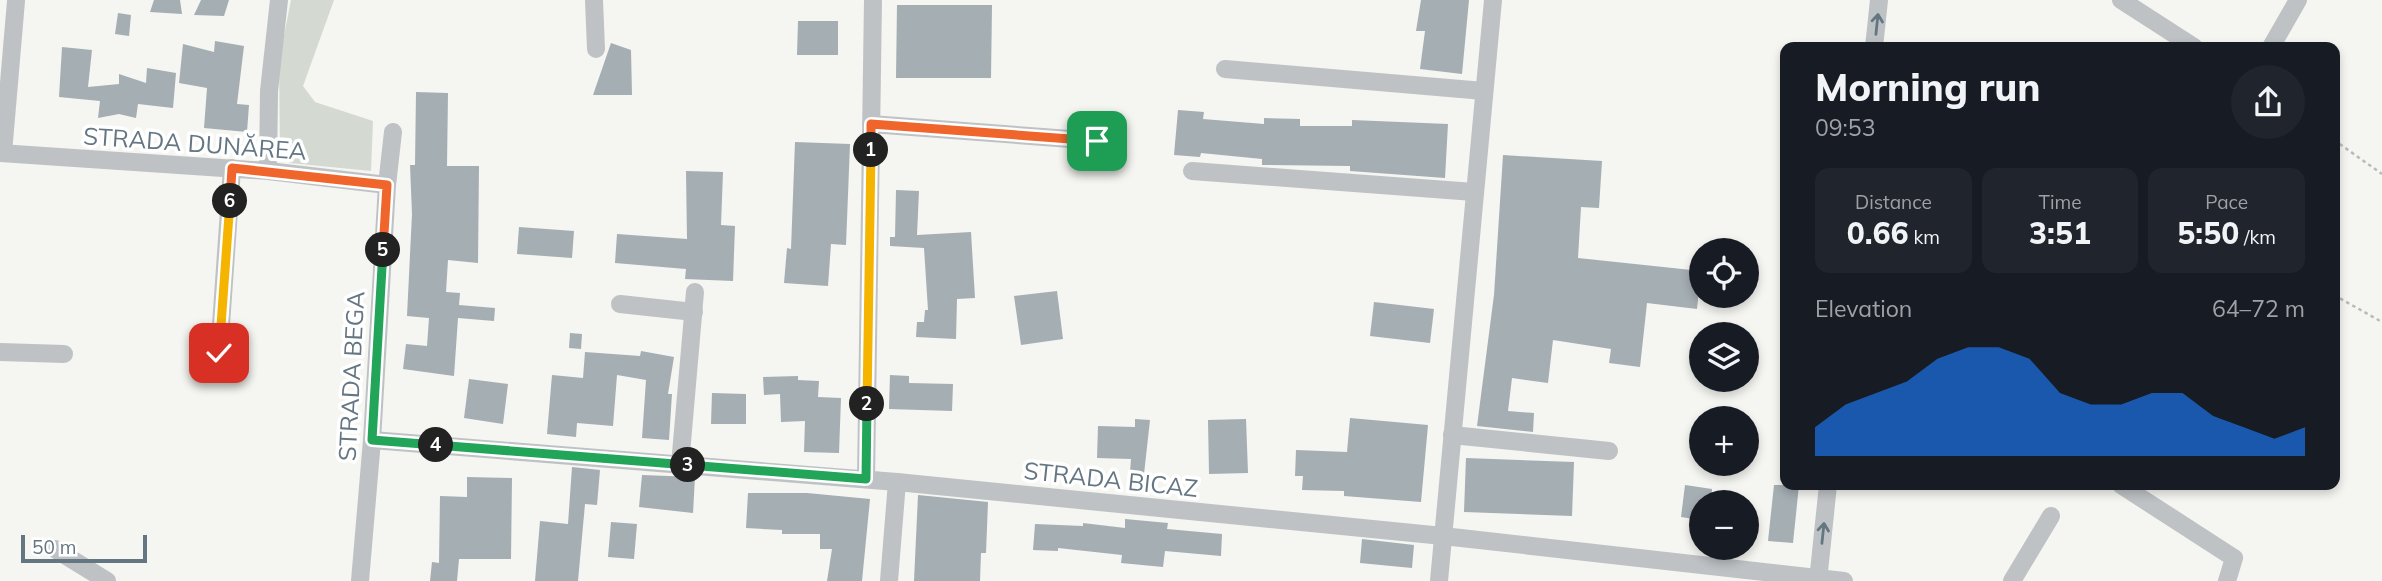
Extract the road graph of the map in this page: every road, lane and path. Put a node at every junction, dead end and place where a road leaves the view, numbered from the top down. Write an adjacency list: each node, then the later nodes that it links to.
1 (279, 0): 22 (street)
2 (594, 0): 12 (street)
3 (873, 0): 15 (street)
4 (1493, 0): 14 (street)
5 (1879, 0): 9 (street, one-way to 5)
6 (2121, 0): 10 (street)
7 (2298, 0): 11 (street)
8 (16, 1): 19 (street)
9 (1875, 42)
10 (2186, 42)
11 (2274, 42)
12 (596, 49)
13 (1225, 69): 14 (street)
14 (1484, 91): 25 (street)
15 (871, 124): 17 (street); 38 (street)
16 (393, 132): 24 (street, STRADA BEGA)
17 (1097, 141)
18 (2340, 143): 23 (path)
19 (1, 153): 20 (street, STRADA DUNĂREA)
20 (232, 168): 22 (street, STRADA DUNĂREA); 32 (street)
21 (1192, 170): 25 (street)
22 (268, 171): 24 (street, STRADA DUNĂREA)
23 (2382, 174)
24 (387, 185): 35 (street, STRADA BEGA)
25 (1474, 192): 34 (street)
26 (695, 292): 29 (street)
27 (2340, 298): 30 (path)
28 (620, 304): 29 (street)
29 (694, 312): 37 (street)
30 (2382, 322)
31 (0, 352): 33 (street)
32 (219, 353)
33 (64, 354)
34 (1452, 435): 36 (street); 43 (street)
35 (372, 440): 37 (street, STRADA BICAZ); 47 (street, STRADA BEGA)
36 (1609, 451)
37 (680, 465): 38 (street, STRADA BICAZ)
38 (866, 479): 39 (street, STRADA BICAZ)
39 (897, 482): 43 (street, STRADA BICAZ); 48 (street)
40 (1828, 490): 45 (street, one-way to 40)
41 (2129, 490): 52 (street)
42 (2051, 516): 51 (street)
43 (1443, 536): 45 (street, STRADA BICAZ); 49 (street)
44 (55, 549): 46 (street)
45 (1819, 580): 50 (street, STRADA BICAZ)
46 (107, 581)
47 (360, 581)
48 (889, 581)
49 (1439, 581)
50 (1844, 581)
51 (2012, 581)
52 (2227, 581)

